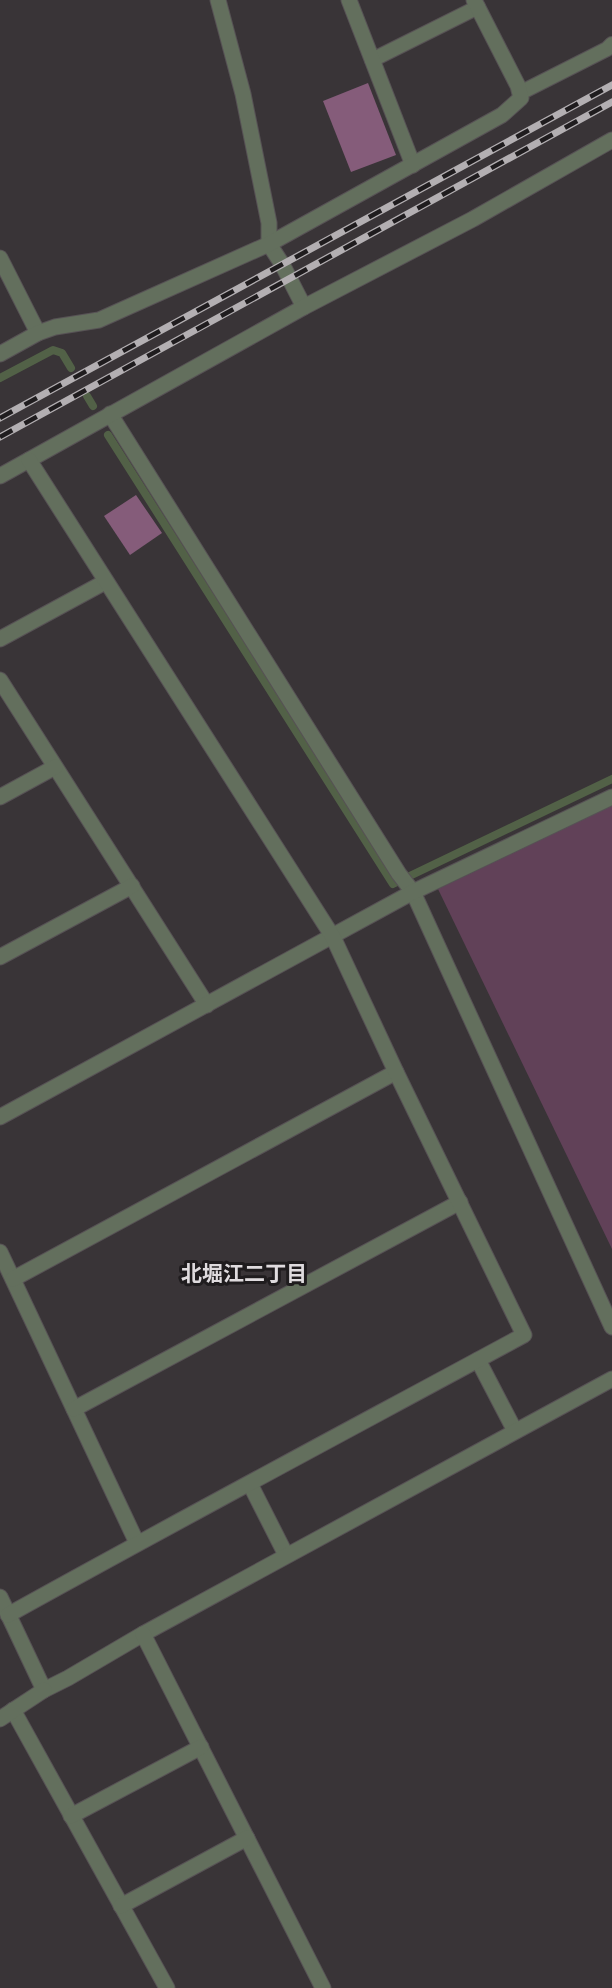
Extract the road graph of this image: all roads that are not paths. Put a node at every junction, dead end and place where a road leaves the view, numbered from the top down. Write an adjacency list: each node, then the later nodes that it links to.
1 (218, 0): 9 (street)
2 (349, 0): 5 (street)
3 (476, 3): 5 (lane); 6 (street)
4 (612, 44): 6 (lane)
5 (372, 60): 8 (street)
6 (520, 93): 8 (street)
7 (612, 140): 11 (street)
8 (413, 165): 9 (street)
9 (269, 243): 11 (street); 12 (street)
10 (0, 258): 12 (street)
11 (304, 307): 14 (street)
12 (38, 333): 13 (street)
13 (0, 354)
14 (110, 414): 15 (street); 23 (street)
15 (29, 460): 16 (street); 17 (street)
16 (0, 476)
17 (105, 582): 18 (street); 25 (street)
18 (0, 639)
19 (0, 680): 20 (street)
20 (55, 767): 21 (street); 24 (street)
21 (0, 797)
22 (612, 798): 23 (street)
23 (406, 884): 25 (street); 33 (street)
24 (132, 886): 26 (street); 27 (street)
25 (333, 937): 27 (street); 28 (street)
26 (0, 957)
27 (207, 1005): 29 (street)
28 (396, 1072): 30 (street); 32 (street)
29 (0, 1117)
30 (460, 1202): 34 (street); 36 (street)
31 (0, 1252): 32 (street)
32 (13, 1279): 36 (street)
33 (612, 1327)
34 (478, 1360): 37 (street); 38 (street)
35 (612, 1379): 37 (street)
36 (74, 1409): 39 (street)
37 (515, 1431): 40 (street)
38 (250, 1484): 39 (street); 40 (street)
39 (137, 1543): 42 (street)
40 (286, 1556): 43 (street)
41 (0, 1597): 42 (street)
42 (8, 1615): 44 (street)
43 (143, 1634): 44 (street); 46 (street)
44 (44, 1690): 45 (street)
45 (6, 1715): 47 (street)
46 (201, 1747): 47 (street); 48 (street)
47 (71, 1815): 49 (street)
48 (247, 1838): 49 (street); 51 (street)
49 (121, 1906): 50 (street)
50 (166, 1988)
51 (323, 1988)

